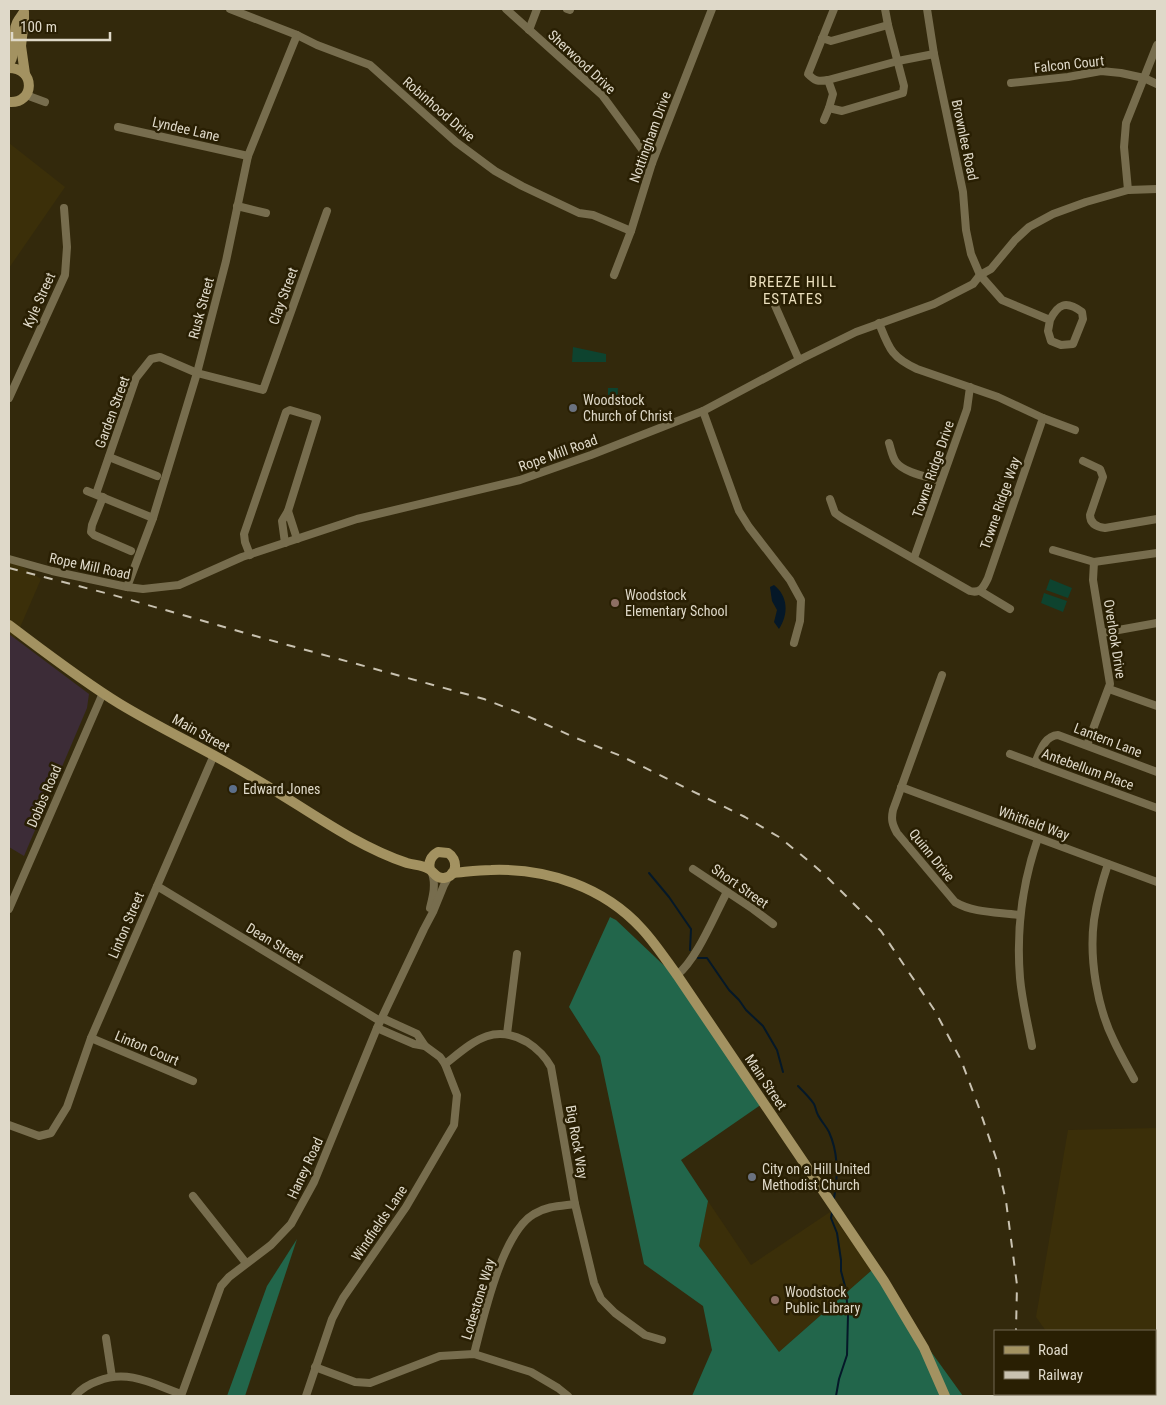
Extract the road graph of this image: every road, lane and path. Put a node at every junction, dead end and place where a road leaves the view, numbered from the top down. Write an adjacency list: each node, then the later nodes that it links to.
1 (230, 9): 9 (street, Robinhood Drive)
2 (506, 9): 11 (street, Sherwood Drive)
3 (537, 9): 11 (street)
4 (712, 9): 33 (street, Nottingham Drive)
5 (834, 9): 14 (street)
6 (885, 9): 10 (street)
7 (927, 9): 17 (street, Brownlee Road)
8 (24, 11): 12 (main road); 21 (main road)
9 (246, 12): 13 (street, Robinhood Drive)
10 (888, 25): 14 (street); 18 (street)
11 (529, 30): 33 (street, Sherwood Drive)
12 (15, 31): 16 (main road); 19 (main road)
13 (297, 35): 32 (street, Rusk Street); 40 (street, Robinhood Drive)
14 (822, 38): 23 (street)
15 (1157, 46): 22 (street)
16 (9, 54)
17 (934, 54): 18 (street); 42 (street, Brownlee Road)
18 (898, 61): 23 (street); 29 (street)
19 (9, 64)
20 (9, 68): 21 (main road)
21 (25, 74): 26 (main road)
22 (1144, 78): 24 (street, Falcon Court); 25 (street, Falcon Court); 35 (street)
23 (828, 80): 29 (street)
24 (1011, 83)
25 (1157, 84)
26 (26, 95): 27 (street); 28 (main road)
27 (45, 102)
28 (10, 104)
29 (829, 108): 30 (street)
30 (824, 120)
31 (118, 127): 32 (street, Lyndee Lane)
32 (248, 156): 36 (street, Rusk Street)
33 (652, 163): 40 (street, Nottingham Drive)
34 (1157, 189): 35 (street, Rope Mill Road)
35 (1128, 190): 42 (street, Rope Mill Road)
36 (237, 206): 39 (street); 47 (street, Rusk Street)
37 (64, 208): 50 (street, Kyle Street)
38 (327, 211): 49 (street, Clay Street)
39 (266, 213)
40 (631, 231): 41 (street, Nottingham Drive)
41 (614, 275)
42 (980, 275): 44 (street); 45 (street, Rope Mill Road)
43 (773, 301): 46 (street)
44 (1050, 320): 44 (street)
45 (879, 323): 46 (street, Rope Mill Road); 48 (street)
46 (799, 360): 51 (street, Rope Mill Road)
47 (197, 373): 49 (street, Garden Street); 55 (street, Garden Street); 63 (street, Rusk Street)
48 (970, 387): 52 (street); 58 (street, Towne Ridge Drive)
49 (263, 390)
50 (9, 398)
51 (703, 411): 65 (street, Rope Mill Road); 80 (street)
52 (1043, 418): 53 (street); 75 (street, Towne Ridge Way)
53 (1075, 430)
54 (889, 443): 58 (street)
55 (109, 457): 57 (street); 60 (street, Garden Street)
56 (1083, 461): 64 (street)
57 (156, 476)
58 (941, 481): 71 (street, Towne Ridge Drive)
59 (86, 491): 60 (street)
60 (100, 496): 63 (street); 68 (street, Garden Street)
61 (830, 499): 71 (street)
62 (288, 510): 65 (street); 66 (street); 70 (street)
63 (153, 518): 74 (street, Rusk Street)
64 (1157, 519)
65 (297, 539): 66 (street, Rope Mill Road)
66 (285, 543): 70 (street, Rope Mill Road)
67 (1053, 550): 73 (street)
68 (131, 551)
69 (1157, 553): 73 (street)
70 (250, 555): 74 (street, Rope Mill Road)
71 (914, 558): 75 (street)
72 (9, 559): 74 (street, Rope Mill Road)
73 (1094, 562): 79 (street, Overlook Drive)
74 (126, 588)
75 (980, 591): 76 (street)
76 (1010, 609)
77 (1157, 624): 79 (street)
78 (9, 625): 83 (main road, Main Street)
79 (1102, 632): 82 (street, Overlook Drive)
80 (794, 643)
81 (942, 675): 90 (street, Quinn Drive)
82 (1109, 689): 84 (street); 85 (street, Overlook Drive)
83 (103, 693): 87 (main road, Main Street); 104 (street, Dobbs Road)
84 (1157, 706)
85 (1087, 745): 88 (street, Lantern Lane); 89 (street, Lantern Lane)
86 (1010, 754): 88 (street, Antebellum Place)
87 (214, 755): 94 (main road, Main Street); 102 (street, Linton Street)
88 (1036, 763): 91 (street, Antebellum Place)
89 (1157, 772)
90 (901, 787): 92 (street, Whitfield Way); 105 (street, Quinn Drive)
91 (1157, 808)
92 (1038, 838): 96 (street, Whitfield Way); 105 (street)
93 (436, 854): 94 (main road, Main Street); 95 (main road, Main Street); 99 (main road)
94 (390, 855): 99 (main road, Main Street)
95 (453, 858): 98 (main road, Main Street); 100 (main road)
96 (1108, 864): 101 (street, Whitfield Way); 116 (street)
97 (693, 868): 103 (street, Short Street)
98 (492, 870): 100 (main road, Main Street); 109 (main road, Main Street)
99 (431, 871): 100 (main road, Main Street); 107 (street, Haney Road)
100 (451, 874): 107 (street, Haney Road)
101 (1157, 882)
102 (157, 886): 110 (street, Dean Street); 112 (street, Linton Street)
103 (727, 892): 106 (street, Short Street); 109 (street)
104 (9, 909)
105 (1020, 914): 114 (street)
106 (773, 924)
107 (424, 929): 110 (street, Haney Road)
108 (517, 954): 111 (street)
109 (677, 975): 131 (main road, Main Street)
110 (379, 1022): 113 (street); 113 (street); 121 (street, Haney Road)
111 (507, 1034): 115 (street); 120 (street, Big Rock Way)
112 (91, 1038): 117 (street, Linton Court); 118 (street, Linton Street)
113 (426, 1046): 115 (street)
114 (1032, 1046)
115 (445, 1064): 125 (street, Windfields Lane)
116 (1134, 1079)
117 (193, 1081)
118 (9, 1125)
119 (193, 1196): 121 (street)
120 (575, 1204): 123 (street, Big Rock Way); 124 (street, Lodestone Way)
121 (246, 1263): 127 (street, Haney Road)
122 (106, 1338): 126 (street)
123 (662, 1340)
124 (474, 1354): 125 (street); 130 (street)
125 (315, 1367): 129 (street, Windfields Lane)
126 (112, 1377): 127 (street); 128 (street)
127 (181, 1395)
128 (75, 1396)
129 (306, 1396)
130 (568, 1396)
131 (945, 1396)

